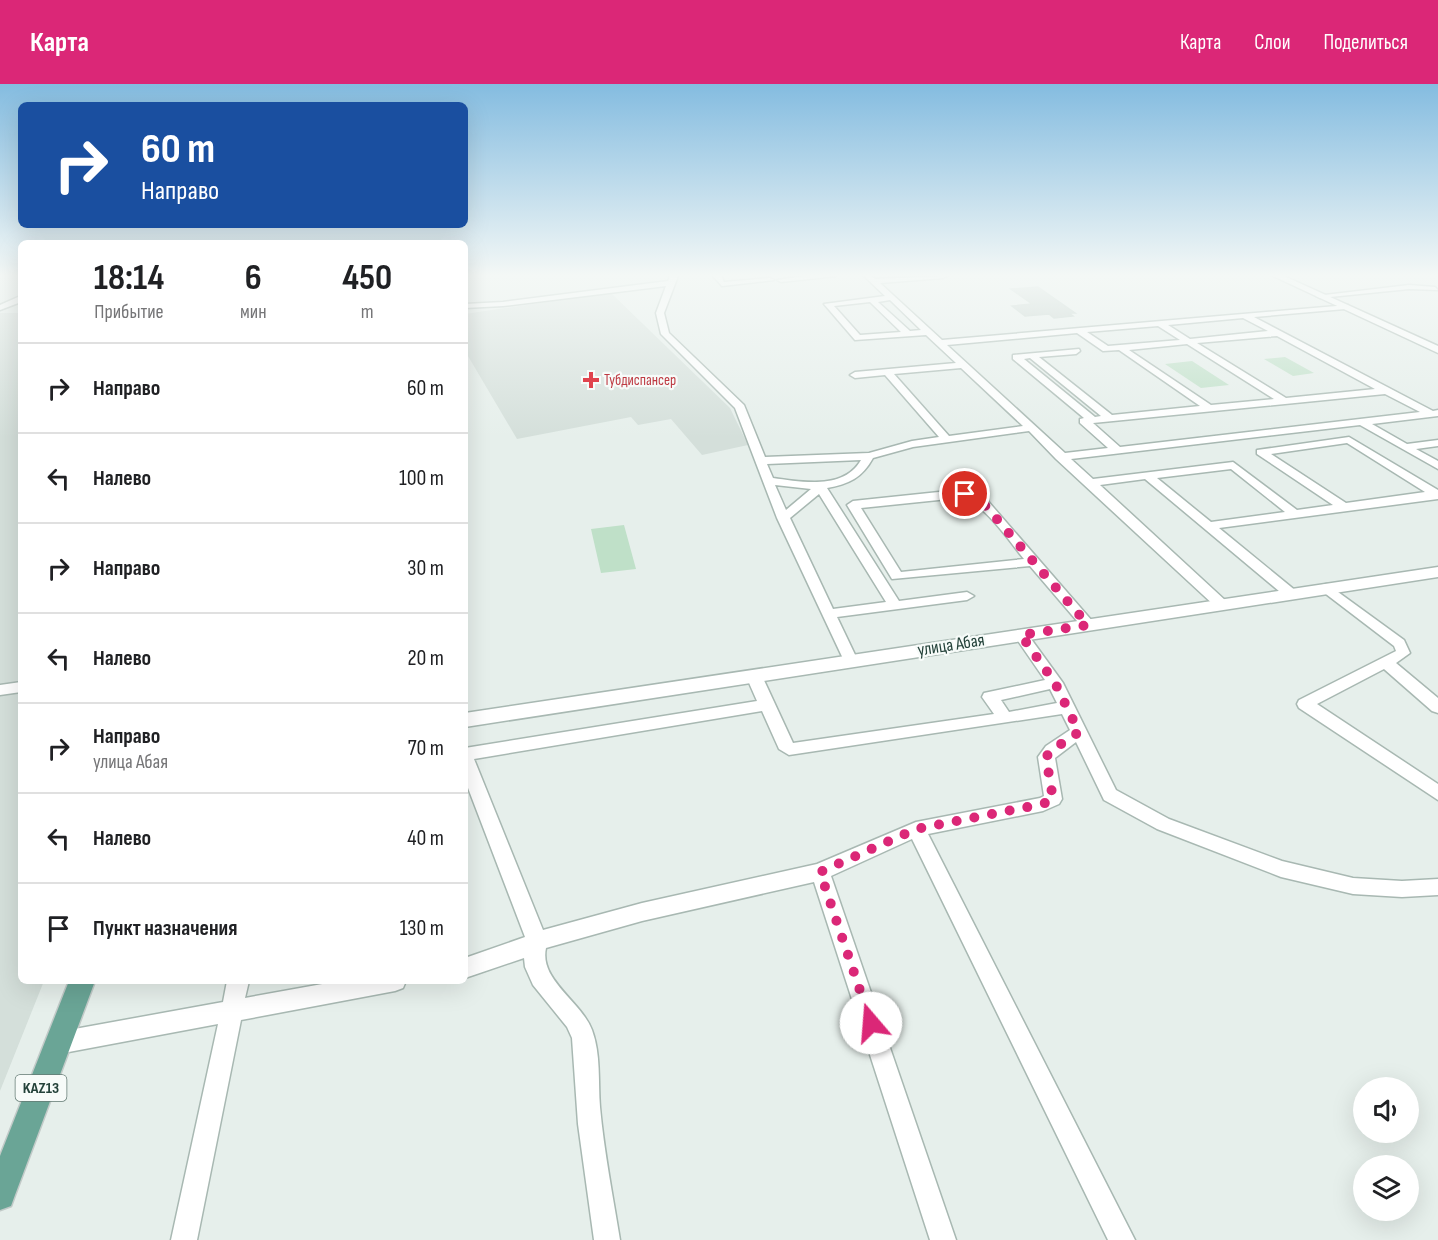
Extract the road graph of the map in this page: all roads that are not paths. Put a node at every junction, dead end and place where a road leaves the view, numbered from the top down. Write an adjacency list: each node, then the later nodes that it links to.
1 (664, 330): 39 (street)
2 (851, 330): 11 (street)
3 (904, 330): 11 (street)
4 (1090, 330): 8 (street)
5 (1169, 330): 15 (street)
6 (1272, 330): 10 (street)
7 (1395, 330): 18 (street)
8 (1079, 331): 13 (street); 17 (street)
9 (927, 332): 11 (street); 14 (street)
10 (1278, 333): 12 (street); 24 (street)
11 (908, 334)
12 (1263, 334): 15 (street); 25 (street)
13 (990, 339): 14 (street); 16 (street)
14 (939, 343): 21 (street)
15 (1188, 343): 17 (street); 26 (street)
16 (999, 346)
17 (1122, 349): 27 (street)
18 (1438, 350)
19 (1077, 351): 20 (street)
20 (1031, 355): 29 (street); 30 (street)
21 (962, 365): 22 (street); 32 (street)
22 (887, 372): 23 (street); 33 (street)
23 (855, 375)
24 (1386, 391): 25 (street); 28 (street)
25 (1370, 392): 26 (street)
26 (1284, 401): 27 (street)
27 (1210, 408): 29 (street)
28 (1435, 413): 31 (street)
29 (1109, 418): 30 (street)
30 (1093, 420): 36 (street)
31 (1362, 422): 35 (street); 36 (street)
32 (1029, 428): 33 (street); 38 (street)
33 (945, 438): 37 (street)
34 (1438, 443): 35 (street)
35 (1406, 447): 40 (street)
36 (1117, 450): 38 (street)
37 (869, 456): 39 (street); 44 (street)
38 (1060, 457): 43 (street)
39 (760, 460): 42 (street)
40 (1438, 466)
41 (1147, 475): 43 (street); 47 (street); 49 (street)
42 (768, 482): 44 (street); 48 (street)
43 (1088, 483): 55 (street)
44 (820, 487): 48 (street); 56 (street)
45 (1437, 494): 46 (street); 46 (street)
46 (1344, 507): 47 (street)
47 (1295, 514): 49 (street)
48 (783, 518): 57 (street)
49 (1209, 526): 53 (street)
50 (1033, 562): 50 (street); 58 (street)
51 (1438, 572): 52 (street, улица Абая)
52 (1327, 588): 53 (street, улица Абая); 61 (street)
53 (1291, 594): 55 (street, улица Абая)
54 (968, 596): 56 (street)
55 (1221, 604): 58 (street, улица Абая)
56 (895, 606): 57 (street)
57 (829, 614): 60 (street)
58 (1088, 625): 59 (street, улица Абая)
59 (1021, 635): 60 (street, улица Абая); 63 (street)
60 (851, 661): 62 (street, улица Абая)
61 (1387, 663): 68 (street); 74 (street)
62 (754, 676): 66 (street); 70 (street, улица Абая)
63 (1055, 683): 67 (street); 69 (street)
64 (18, 687): 65 (street)
65 (0, 690)
66 (766, 705): 69 (street); 72 (street)
67 (1068, 707): 69 (street); 71 (street)
68 (1438, 707)
69 (1005, 718)
70 (468, 720)
71 (1079, 732): 75 (street); 77 (street)
72 (468, 755)
73 (468, 764): 78 (street)
74 (1438, 793)
75 (916, 829): 76 (street); 89 (street)
76 (820, 872): 78 (street); 88 (street)
77 (1438, 886)
78 (537, 941): 79 (street); 87 (street)
79 (468, 967)
80 (81, 984): 84 (main road, KAZ13)
81 (237, 984): 83 (street)
82 (378, 984): 83 (street)
83 (230, 1012): 84 (street); 86 (street)
84 (58, 1043): 85 (main road, KAZ13)
85 (0, 1195)
86 (184, 1240)
87 (607, 1240)
88 (944, 1240)
89 (1122, 1240)

